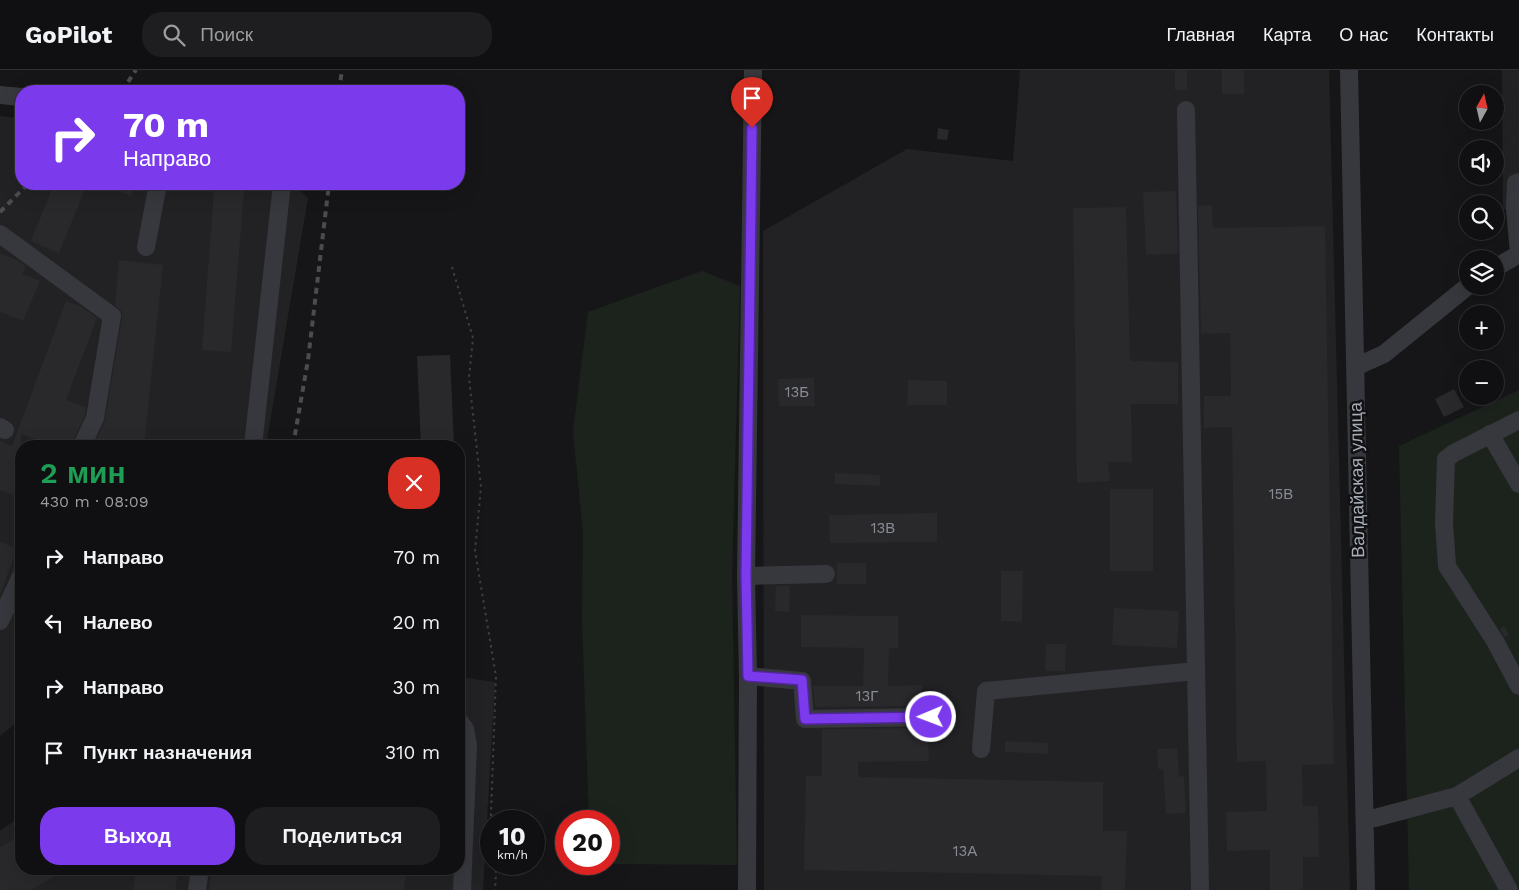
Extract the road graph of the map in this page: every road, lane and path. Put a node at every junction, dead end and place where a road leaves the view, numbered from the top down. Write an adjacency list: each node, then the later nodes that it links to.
1 (752, 70): 22 (street)
2 (1348, 70): 15 (street, Валдайская улица)
3 (0, 95): 4 (street)
4 (15, 96)
5 (1186, 110): 25 (street)
6 (1519, 182): 11 (street)
7 (157, 190): 10 (street)
8 (281, 190): 19 (street)
9 (0, 234): 18 (street)
10 (146, 248)
11 (1519, 254): 12 (street)
12 (1504, 263)
13 (452, 268): 33 (path)
14 (1459, 293): 15 (street)
15 (1355, 367): 35 (street, Валдайская улица)
16 (1519, 420): 17 (street)
17 (1490, 434): 20 (street); 27 (street)
18 (85, 440)
19 (254, 440)
20 (1519, 484)
21 (826, 574): 22 (street)
22 (746, 576): 26 (street)
23 (15, 589): 24 (street)
24 (0, 621)
25 (1196, 671): 30 (street); 43 (street)
26 (748, 676): 28 (street); 42 (street)
27 (1519, 686)
28 (931, 717)
29 (465, 729): 34 (street)
30 (981, 749)
31 (1519, 758): 32 (street)
32 (1456, 796): 35 (street); 45 (street)
33 (491, 810)
34 (465, 818)
35 (1365, 818): 44 (street, Валдайская улица)
36 (199, 875): 39 (street)
37 (463, 875): 40 (street)
38 (496, 875): 41 (path)
39 (197, 890)
40 (462, 890)
41 (495, 890)
42 (747, 890)
43 (1200, 890)
44 (1366, 890)
45 (1509, 890)

